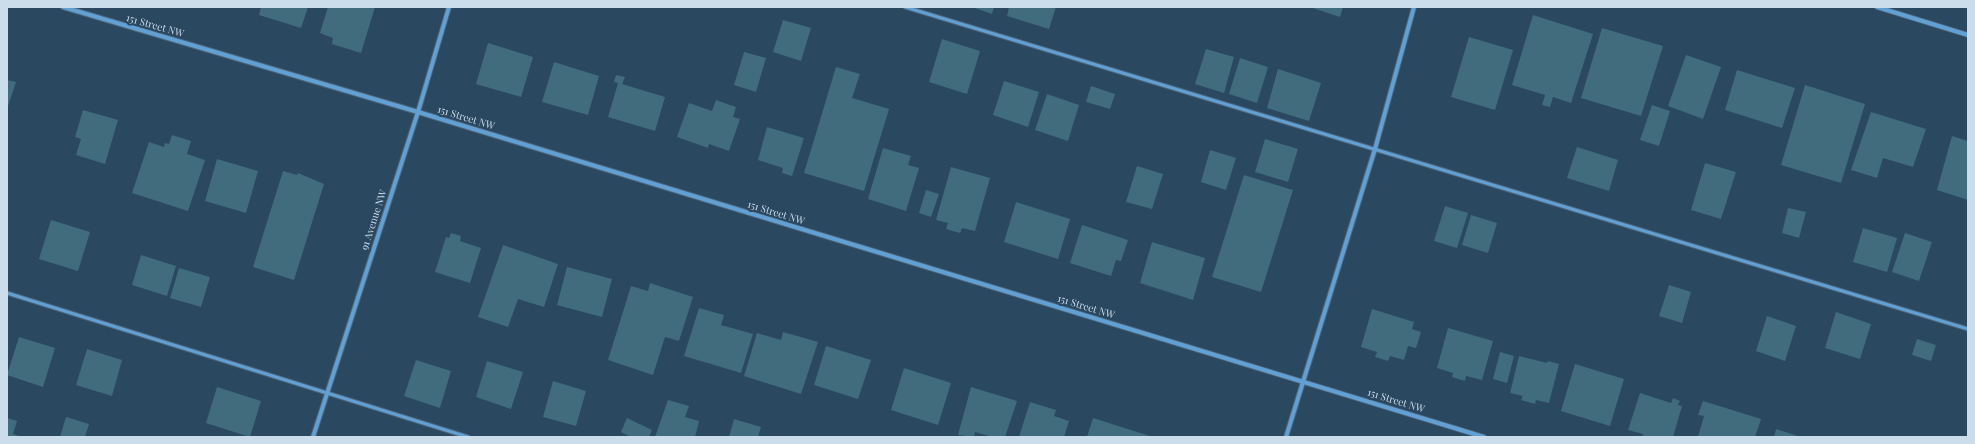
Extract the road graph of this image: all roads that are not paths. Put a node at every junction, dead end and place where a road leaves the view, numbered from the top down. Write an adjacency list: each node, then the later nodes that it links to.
1 (63, 7): 7 (street, 151 Street NW)
2 (449, 7): 7 (street, 91 Avenue NW)
3 (905, 7): 8 (lane)
4 (1414, 7): 8 (street)
5 (1877, 7): 6 (street)
6 (1968, 34)
7 (418, 112): 11 (street, 151 Street NW); 12 (street, 91 Avenue NW)
8 (1375, 149): 10 (lane); 11 (street)
9 (7, 293): 12 (lane)
10 (1968, 329)
11 (1304, 381): 15 (street); 16 (street, 151 Street NW)
12 (326, 393): 13 (street, 91 Avenue NW); 14 (lane)
13 (313, 437)
14 (468, 437)
15 (1286, 437)
16 (1484, 437)

